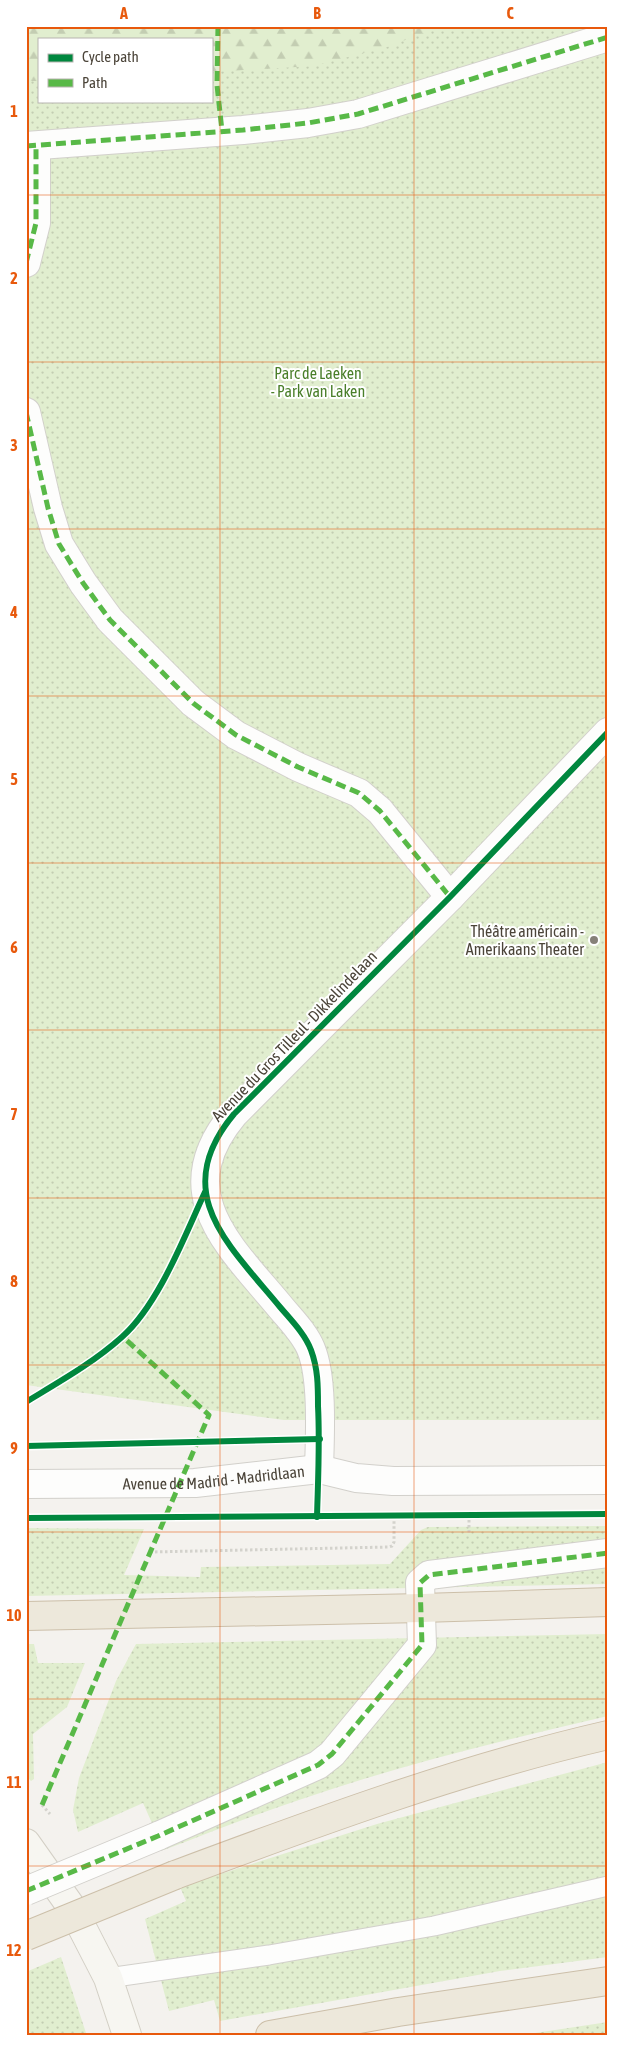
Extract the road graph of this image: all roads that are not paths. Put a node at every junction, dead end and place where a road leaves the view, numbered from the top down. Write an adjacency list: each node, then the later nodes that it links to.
1 (608, 37): 2 (street)
2 (31, 146): 3 (street)
3 (26, 263)
4 (26, 412): 6 (street)
5 (608, 732): 6 (street, Avenue du Gros Tilleul - Dikkelindelaan)
6 (450, 897): 7 (street, Avenue du Gros Tilleul - Dikkelindelaan)
7 (319, 1469): 8 (street, Avenue de Madrid - Madridlaan); 9 (street, Avenue de Madrid - Madridlaan)
8 (608, 1480)
9 (26, 1484)
10 (608, 1553): 12 (street)
11 (608, 1602): 12 (highway)
12 (422, 1608): 13 (highway); 17 (street, bridge)
13 (26, 1616)
14 (608, 1735): 18 (highway, bridge)
15 (26, 1843): 19 (main road)
16 (608, 1886): 19 (lane)
17 (26, 1891)
18 (26, 1936)
19 (108, 1978): 21 (main road)
20 (608, 1981): 22 (highway)
21 (126, 2035)
22 (270, 2035)

